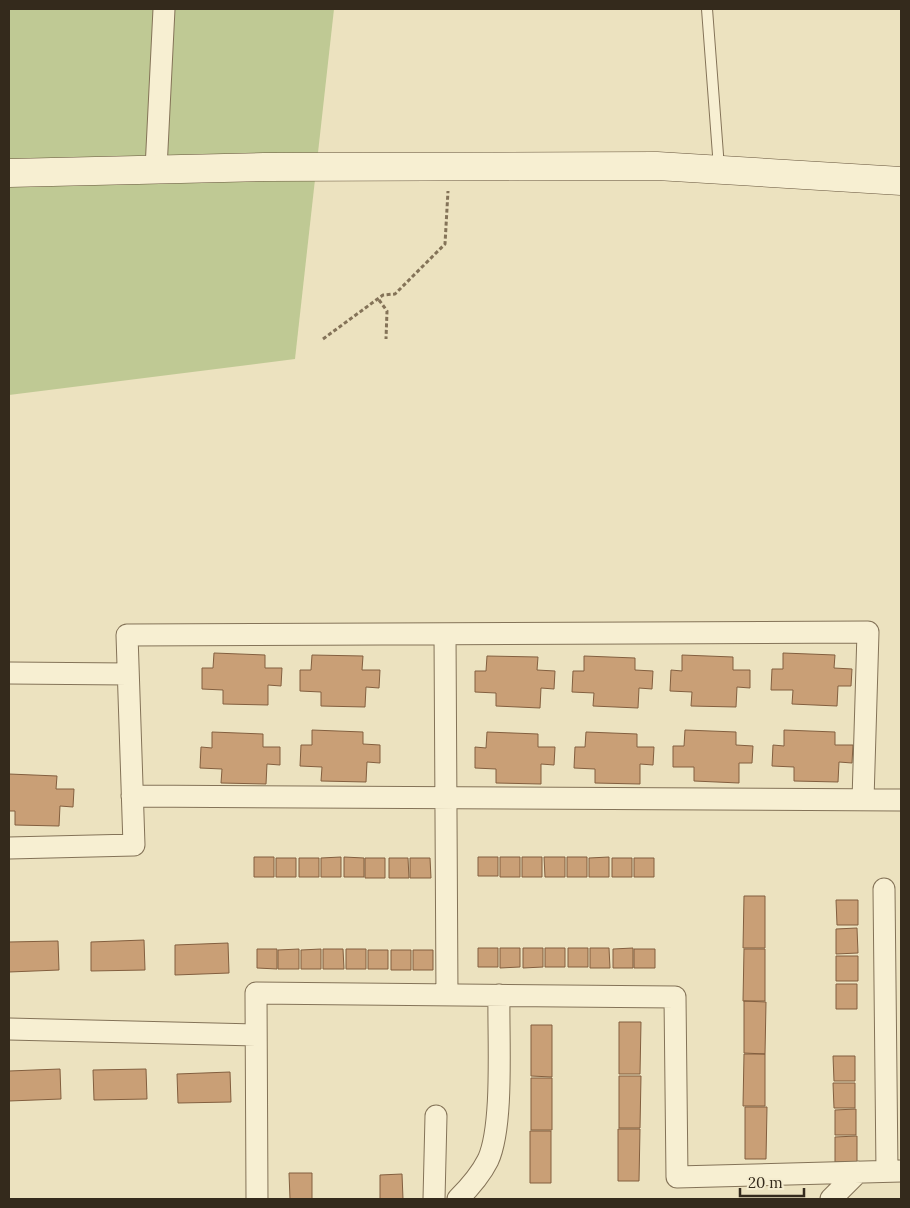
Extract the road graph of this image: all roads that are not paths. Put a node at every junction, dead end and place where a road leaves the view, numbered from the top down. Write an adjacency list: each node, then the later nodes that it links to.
1 (164, 9): 4 (street)
2 (707, 9): 3 (lane)
3 (719, 169): 4 (street); 6 (street)
4 (156, 170): 5 (street)
5 (9, 173)
6 (901, 182)
7 (445, 634): 9 (street); 11 (street); 12 (street)
8 (9, 673): 9 (street)
9 (128, 674): 10 (street)
10 (132, 796): 11 (street); 14 (street)
11 (446, 798): 12 (street); 16 (street)
12 (863, 800): 13 (street)
13 (901, 800)
14 (9, 848)
15 (884, 889): 21 (street)
16 (447, 995): 17 (street); 19 (street)
17 (498, 995): 22 (street); 25 (street)
18 (9, 1029): 19 (street)
19 (256, 1035): 23 (street)
20 (436, 1116): 24 (street)
21 (894, 1171): 22 (street)
22 (858, 1172): 26 (street)
23 (257, 1199)
24 (434, 1199)
25 (458, 1199)
26 (831, 1199)

